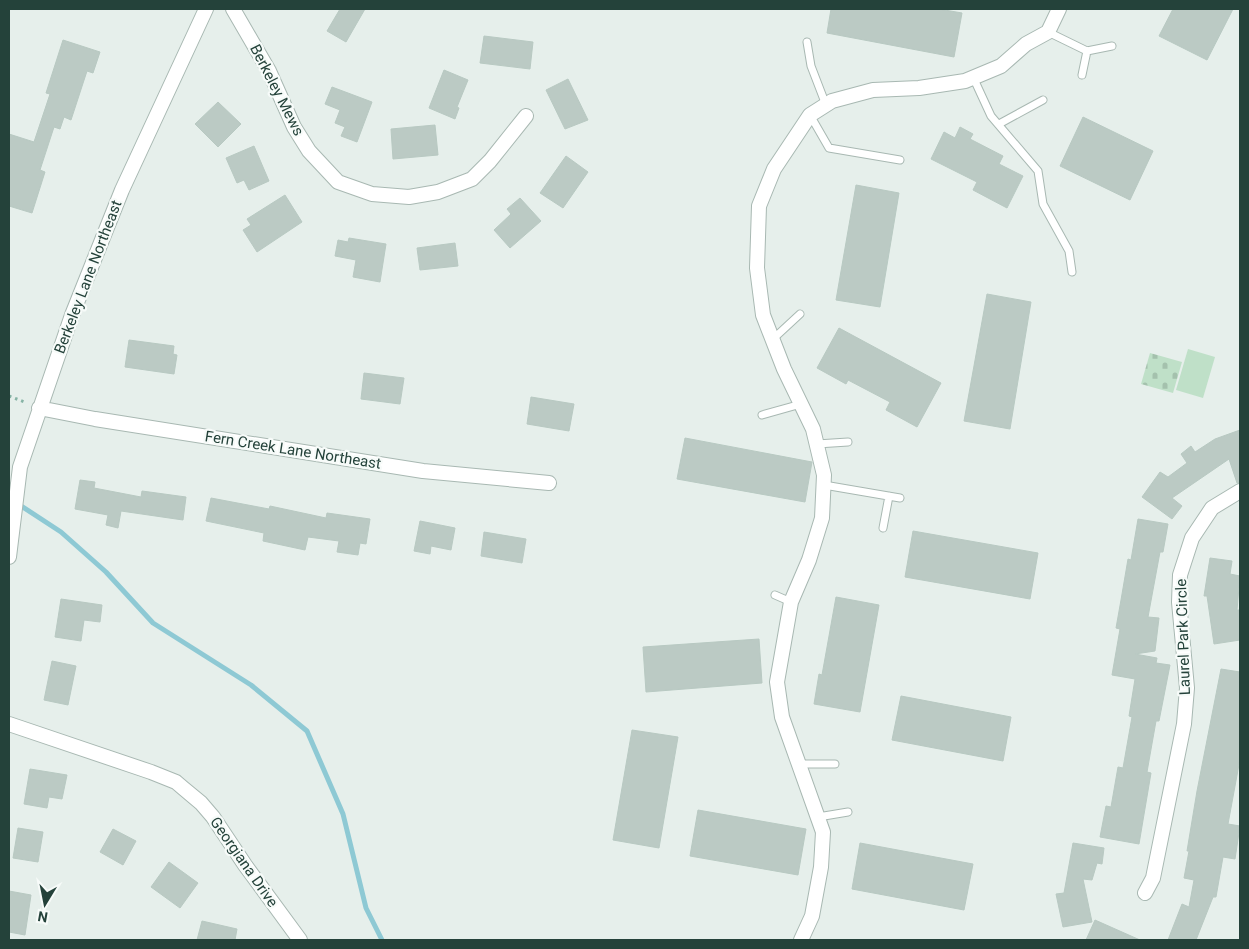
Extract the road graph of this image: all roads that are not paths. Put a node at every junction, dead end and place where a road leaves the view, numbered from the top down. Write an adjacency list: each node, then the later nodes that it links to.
1 (206, 9): 20 (street, Berkeley Lane Northeast)
2 (233, 9): 13 (street, Berkeley Mews)
3 (1058, 9): 4 (street)
4 (1048, 32): 7 (lane); 9 (street)
5 (807, 42): 11 (lane)
6 (1112, 46): 7 (lane)
7 (1087, 52): 8 (lane)
8 (1082, 75)
9 (973, 78): 11 (street); 14 (lane)
10 (1043, 100): 14 (lane)
11 (826, 105): 12 (street)
12 (810, 115): 15 (lane); 18 (street)
13 (526, 116)
14 (999, 124): 16 (lane)
15 (900, 160)
16 (1072, 272)
17 (800, 314): 18 (lane)
18 (772, 340): 19 (street)
19 (801, 404): 21 (lane); 23 (street)
20 (40, 408): 24 (street, Fern Creek Lane Northeast); 30 (street, Berkeley Lane Northeast)
21 (762, 416)
22 (848, 442): 23 (lane)
23 (817, 444): 25 (street)
24 (549, 484)
25 (824, 485): 27 (lane); 32 (street)
26 (1240, 491): 38 (street, Laurel Park Circle)
27 (889, 496): 28 (lane); 29 (lane)
28 (900, 498)
29 (883, 528)
30 (9, 557)
31 (776, 595): 32 (lane)
32 (791, 602): 34 (street)
33 (9, 724): 39 (street, Georgiana Drive)
34 (799, 764): 35 (lane); 37 (street)
35 (835, 764)
36 (848, 812): 37 (lane)
37 (818, 817): 40 (street)
38 (1145, 892)
39 (300, 940)
40 (801, 940)

